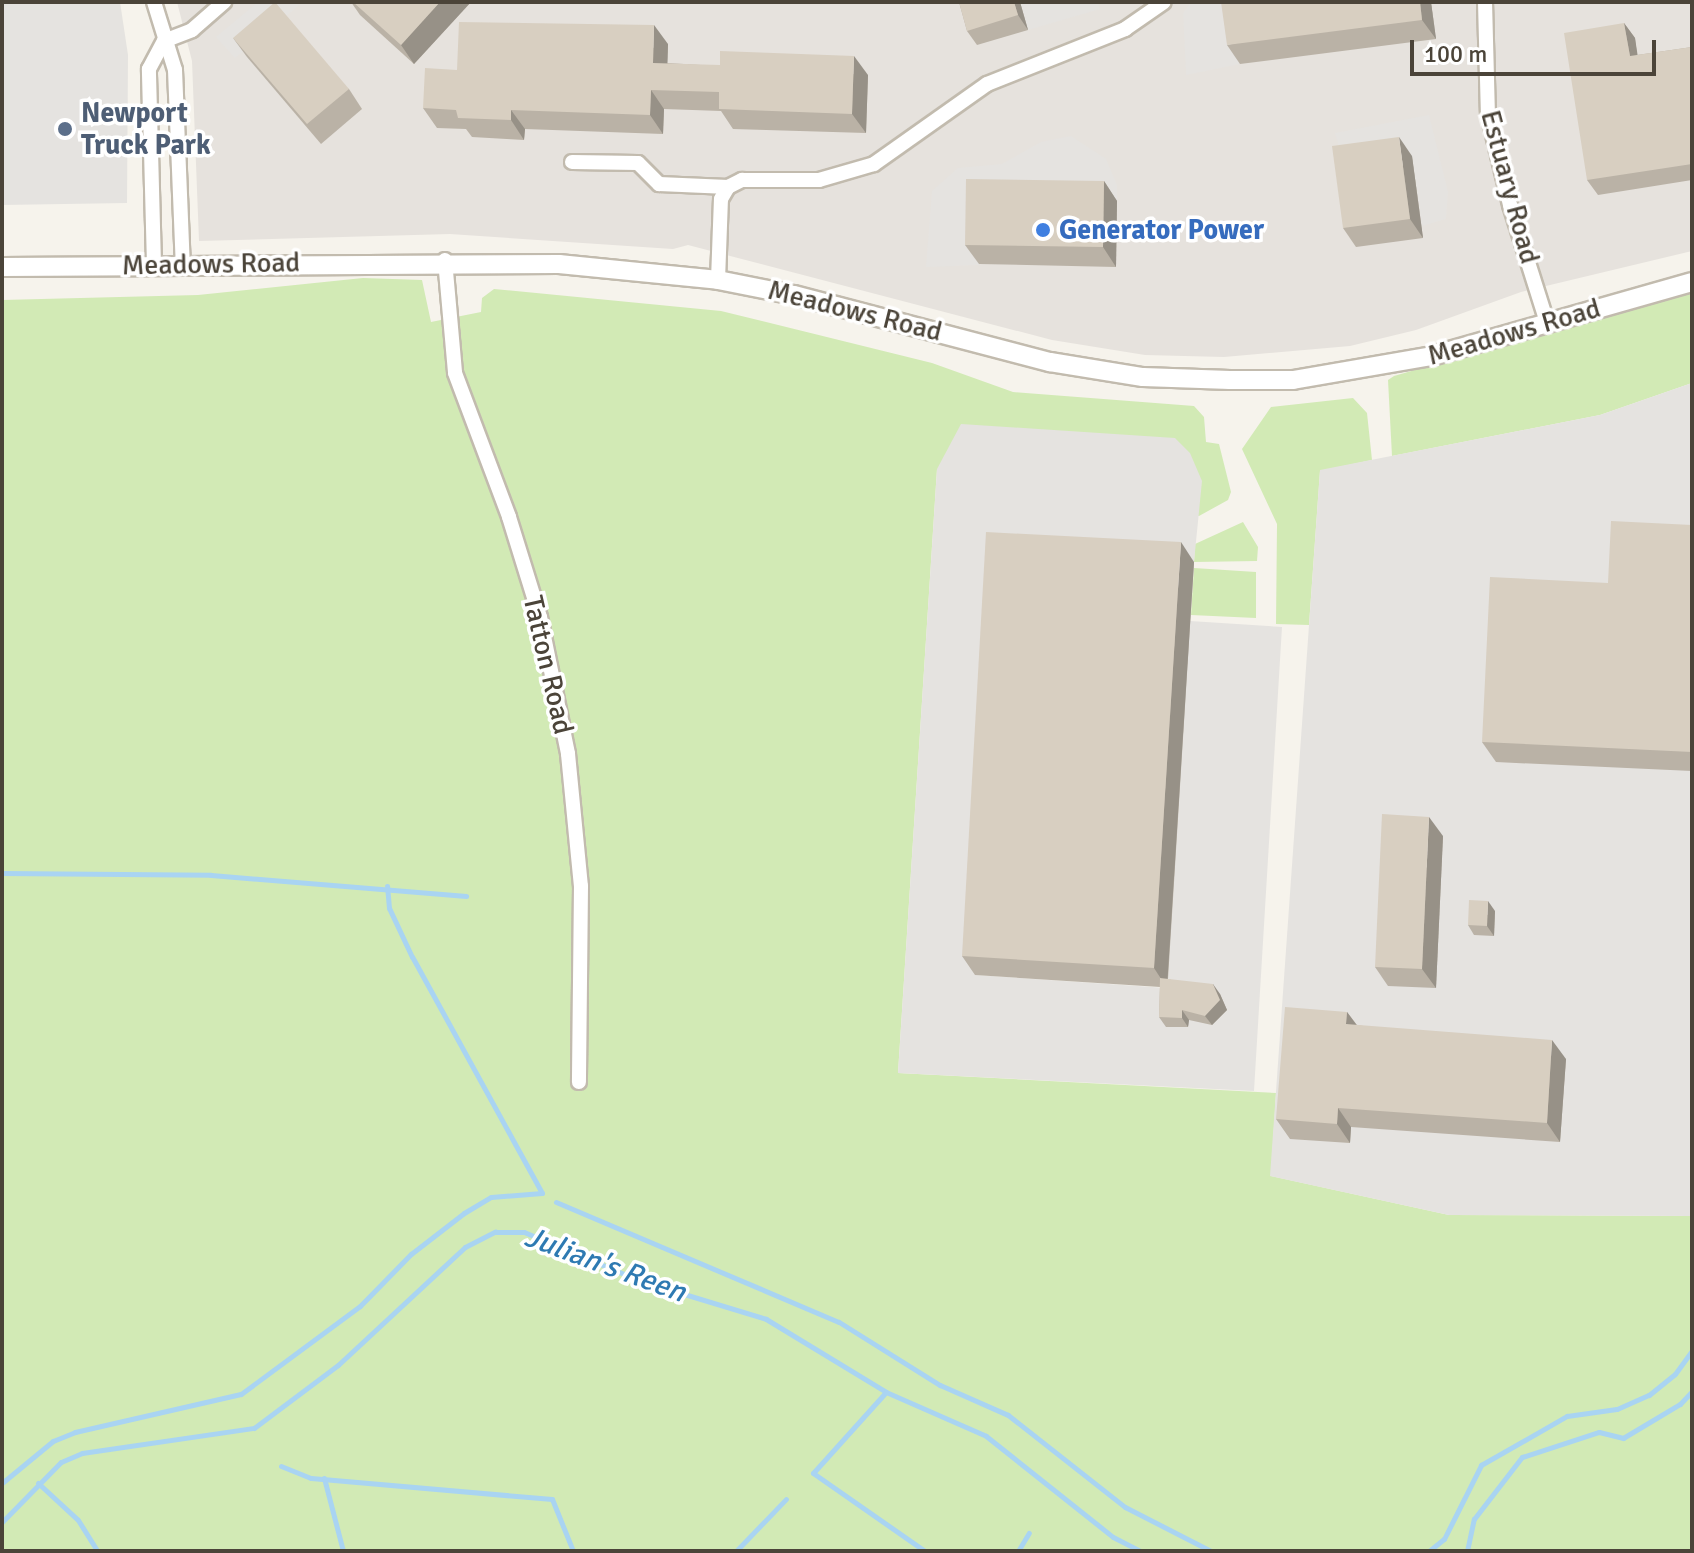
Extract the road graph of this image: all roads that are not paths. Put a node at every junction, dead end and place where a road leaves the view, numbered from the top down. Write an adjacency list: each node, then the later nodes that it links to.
1 (154, 2): 5 (street)
2 (224, 2): 5 (street)
3 (1164, 2): 7 (street)
4 (1485, 2): 14 (street, Estuary Road)
5 (164, 41): 9 (street); 10 (street)
6 (572, 162): 7 (street)
7 (728, 187): 12 (street)
8 (445, 260): 10 (street, Meadows Road); 12 (street, Meadows Road); 15 (street, Tatton Road)
9 (154, 265): 10 (street, Meadows Road); 11 (street, Meadows Road)
10 (183, 265)
11 (2, 267)
12 (718, 280): 14 (street, Meadows Road)
13 (1692, 282): 14 (street, Meadows Road)
14 (1547, 322)
15 (579, 1082)

